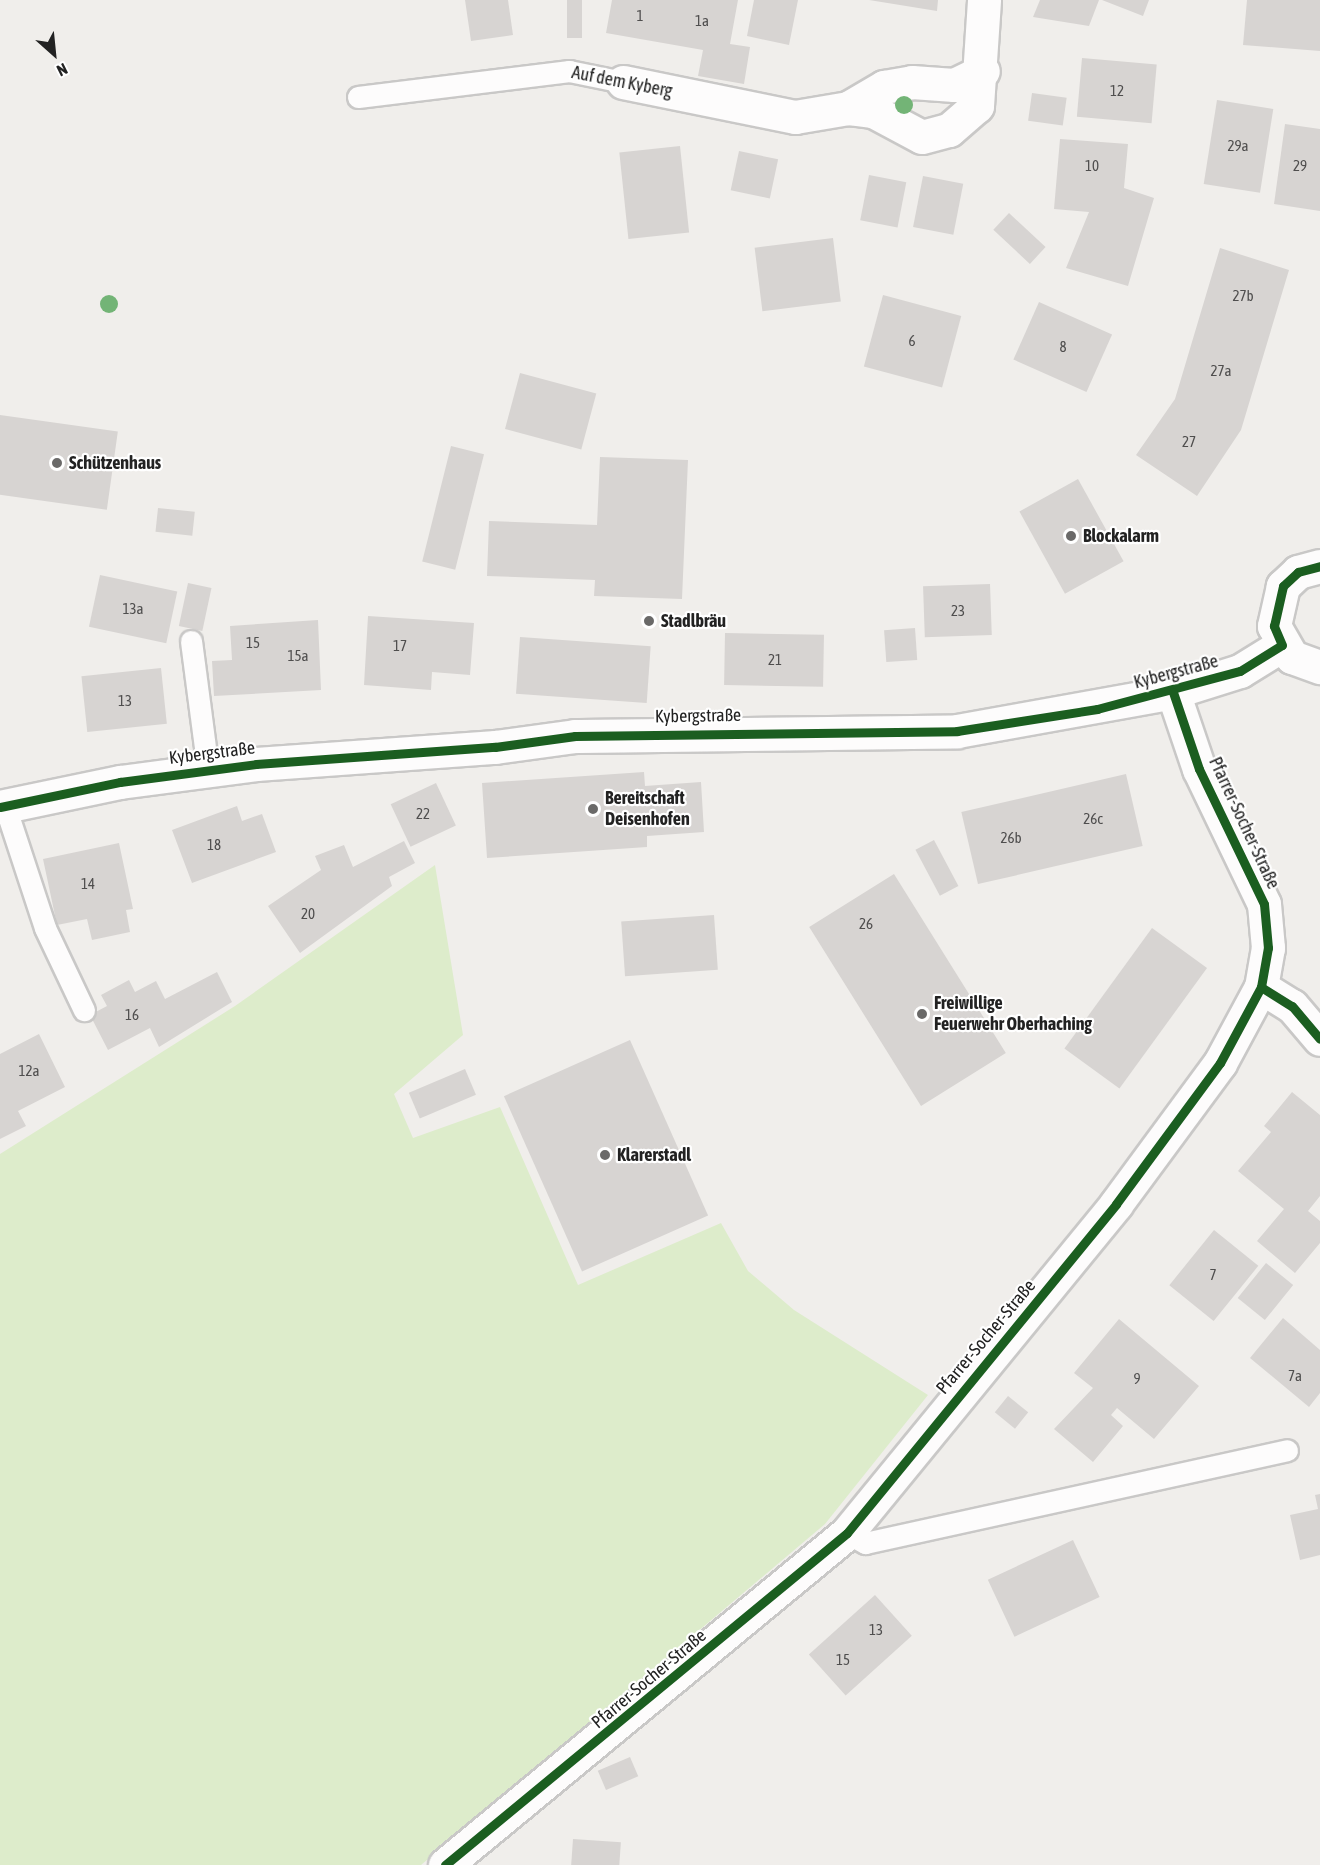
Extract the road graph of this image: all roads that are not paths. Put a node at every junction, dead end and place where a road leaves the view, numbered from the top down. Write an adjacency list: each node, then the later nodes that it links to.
1 (984, 0): 2 (street, Auf dem Kyberg)
2 (983, 71): 5 (street, Auf dem Kyberg); 5 (street, Auf dem Kyberg)
3 (623, 82): 4 (lane, Auf dem Kyberg); 5 (street, Auf dem Kyberg)
4 (358, 97)
5 (848, 108)
6 (1320, 566): 8 (street)
7 (191, 641): 11 (lane)
8 (1282, 645): 9 (street); 10 (street, Kybergstraße)
9 (1320, 668)
10 (1173, 692): 11 (street, Kybergstraße); 13 (street, Pfarrer-Socher-Straße)
11 (208, 770): 12 (street, Kybergstraße)
12 (2, 806): 14 (lane)
13 (1261, 987): 15 (street); 17 (street, Pfarrer-Socher-Straße)
14 (84, 1010)
15 (1320, 1039)
16 (1287, 1450): 17 (lane)
17 (847, 1533): 18 (street, Pfarrer-Socher-Straße)
18 (445, 1865)

